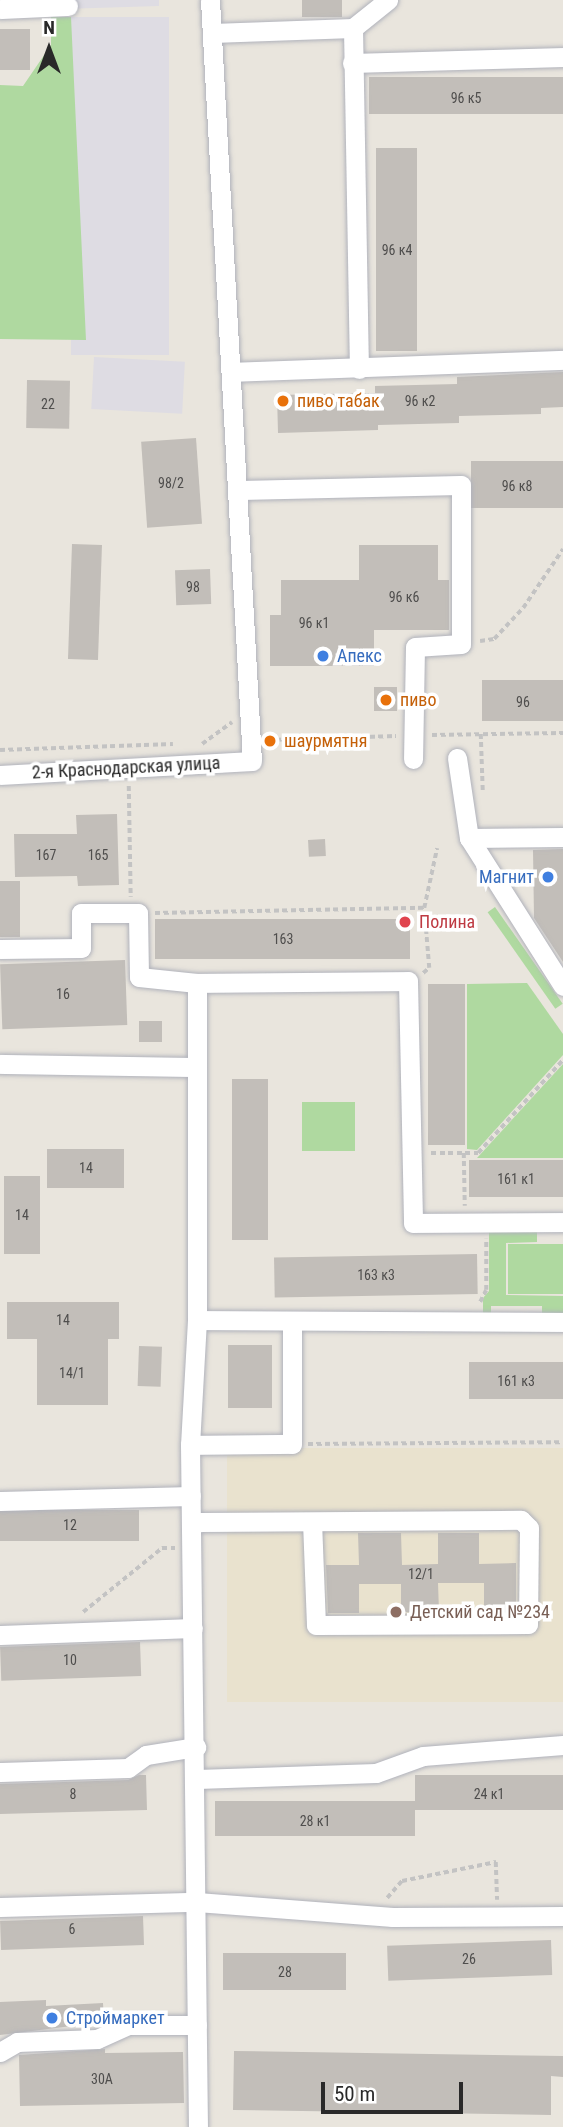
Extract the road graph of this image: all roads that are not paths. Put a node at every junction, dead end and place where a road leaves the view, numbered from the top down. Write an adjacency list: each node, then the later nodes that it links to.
1 (210, 0): 6 (street)
2 (385, 0): 5 (street)
3 (68, 6): 4 (street)
4 (0, 9)
5 (352, 28): 6 (street); 8 (street)
6 (212, 33): 11 (street)
7 (563, 57): 8 (street)
8 (352, 63): 10 (street)
9 (563, 360): 10 (street)
10 (359, 369): 11 (street)
11 (231, 372): 12 (street)
12 (239, 490): 14 (street); 15 (street, 2-я Краснодарская улица)
13 (457, 758): 17 (street)
14 (413, 759)
15 (0, 775)
16 (563, 837): 17 (street)
17 (468, 838): 19 (street)
18 (0, 949): 20 (street)
19 (559, 976)
20 (197, 983): 22 (street); 23 (street)
21 (0, 1063): 22 (street)
22 (197, 1067): 24 (street)
23 (563, 1222)
24 (197, 1321): 25 (street); 27 (street)
25 (292, 1321): 26 (street); 27 (street)
26 (563, 1322)
27 (190, 1445): 28 (street)
28 (191, 1496): 29 (street); 31 (street)
29 (0, 1501)
30 (312, 1522): 30 (street); 31 (street)
31 (191, 1523): 32 (street)
32 (194, 1628): 33 (street); 35 (street)
33 (0, 1635)
34 (563, 1745): 37 (street)
35 (196, 1748): 36 (street); 37 (street)
36 (0, 1772)
37 (197, 1779): 38 (street)
38 (197, 1902): 39 (street); 40 (street); 41 (street)
39 (0, 1908)
40 (563, 1916)
41 (197, 2025): 42 (street); 43 (street)
42 (0, 2052)
43 (198, 2127)

